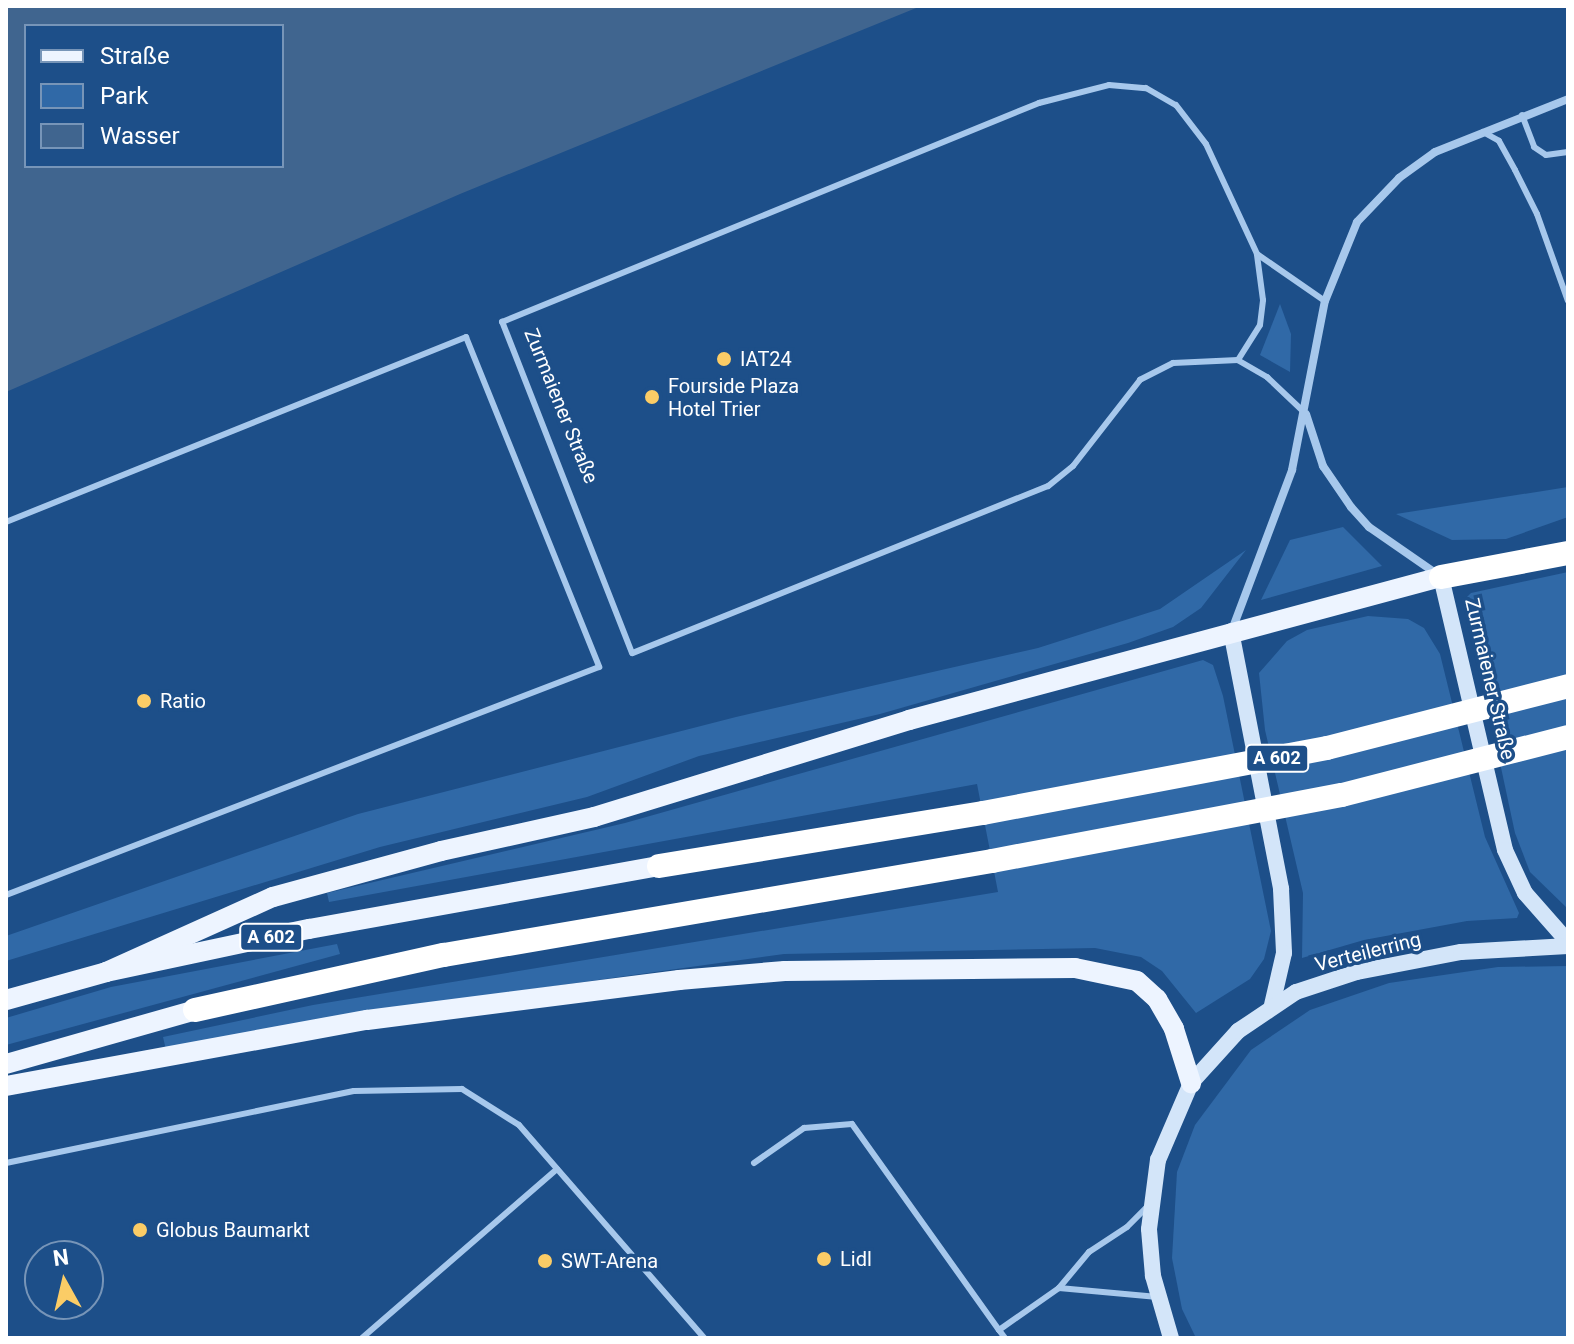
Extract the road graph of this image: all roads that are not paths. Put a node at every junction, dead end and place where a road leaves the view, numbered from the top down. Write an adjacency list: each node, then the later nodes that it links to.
1 (1568, 99): 2 (street)
2 (1522, 115): 3 (street); 4 (lane)
3 (1480, 130): 6 (street); 7 (lane)
4 (1568, 152)
5 (1257, 254): 6 (lane); 8 (lane, Zurmaiener Straße); 8 (lane, Zurmaiener Straße)
6 (1325, 301): 9 (street)
7 (1568, 301)
8 (1238, 360): 9 (lane)
9 (1305, 413): 12 (street); 13 (street)
10 (6, 522): 17 (lane)
11 (1568, 553): 12 (highway)
12 (1441, 577): 13 (main road); 18 (main road, Zurmaiener Straße)
13 (1231, 631): 19 (main road); 21 (main road)
14 (1568, 686): 16 (highway, A 602, bridge)
15 (1568, 737): 22 (highway, A 602, bridge)
16 (659, 866): 19 (main road, A 602)
17 (6, 895)
18 (1568, 944): 21 (main road, Verteilerring)
19 (106, 972): 20 (main road)
20 (6, 1000)
21 (1272, 1005): 24 (main road, Verteilerring)
22 (195, 1010): 23 (main road, A 602)
23 (6, 1064)
24 (1191, 1083): 25 (main road); 29 (main road, Verteilerring)
25 (6, 1086)
26 (6, 1163): 28 (lane)
27 (754, 1163): 32 (lane)
28 (557, 1169): 34 (lane); 35 (lane)
29 (1150, 1204): 30 (lane); 31 (main road, Verteilerring)
30 (1059, 1288): 31 (lane); 32 (lane)
31 (1158, 1297): 33 (main road, Verteilerring)
32 (999, 1330): 36 (lane)
33 (1171, 1337)
34 (362, 1338)
35 (704, 1338)
36 (1005, 1338)

